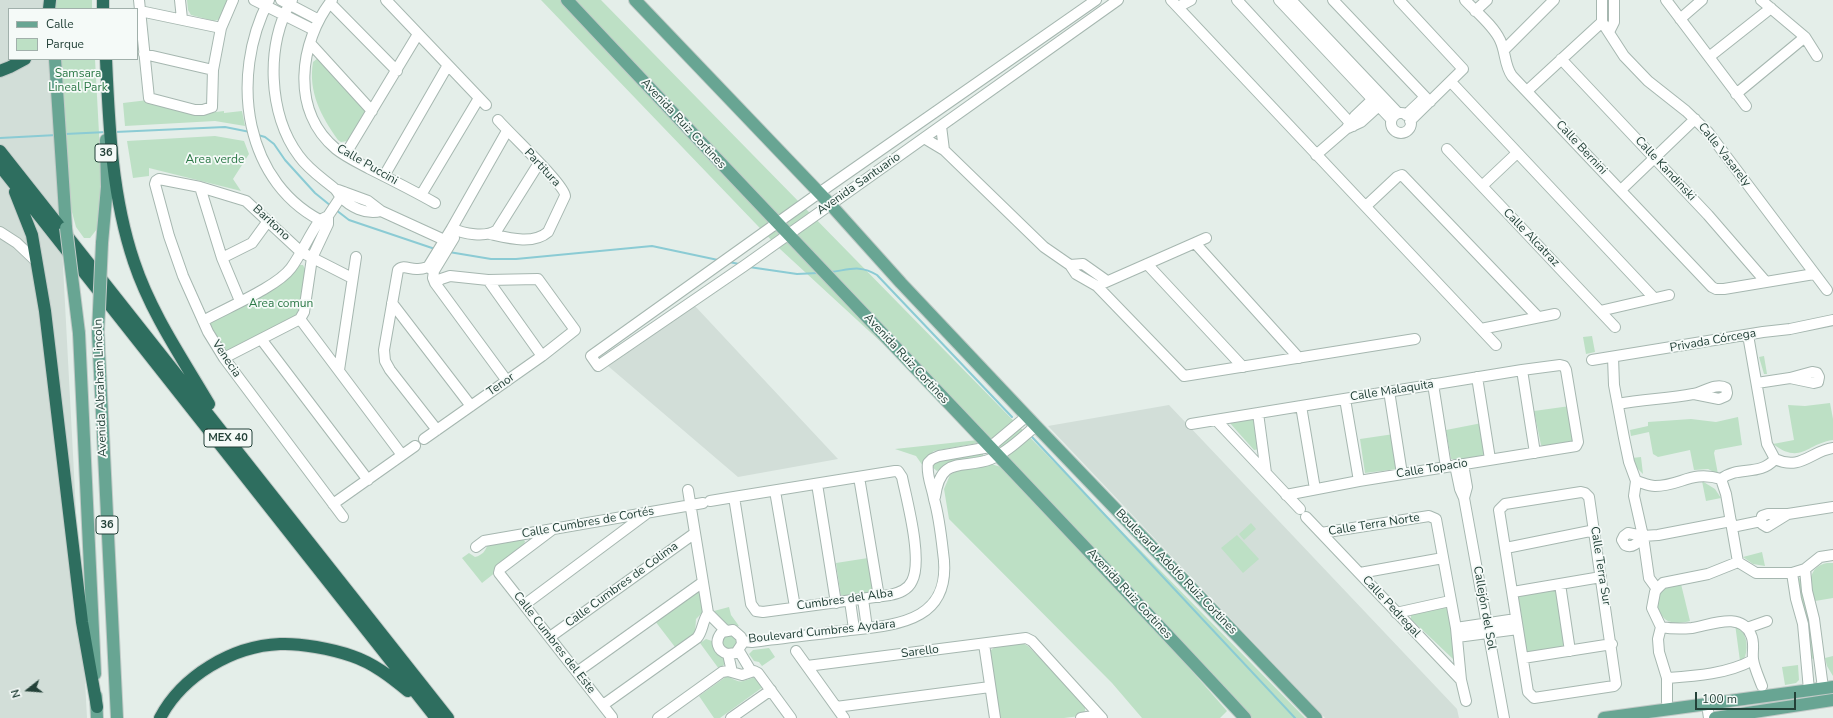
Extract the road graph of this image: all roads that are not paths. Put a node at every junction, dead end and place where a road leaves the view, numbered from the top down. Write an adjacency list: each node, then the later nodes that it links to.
1 (138, 0): 29 (street)
2 (180, 0): 32 (street)
3 (233, 0): 36 (street)
4 (254, 0): 26 (street)
5 (386, 0): 39 (street)
6 (567, 0): 91 (main road, Avenida Ruiz Cortines)
7 (635, 0): 84 (main road)
8 (1096, 0): 56 (street, Avenida Santuario)
9 (1118, 0): 59 (street, Avenida Santuario)
10 (1191, 0): 27 (street)
11 (1237, 0): 67 (street)
12 (1279, 0): 60 (street)
13 (1291, 0): 60 (street)
14 (1333, 0): 61 (street)
15 (1399, 0): 55 (street)
16 (1465, 0): 30 (street, Calle Bernini)
17 (1487, 0): 30 (street)
18 (1554, 0): 42 (street)
19 (1602, 0): 35 (street)
20 (1614, 0): 38 (street)
21 (1666, 0): 33 (street)
22 (1702, 0): 33 (street)
23 (1761, 0): 28 (street)
24 (288, 1): 31 (street); 34 (street)
25 (331, 2): 34 (street, Calle Puccini); 54 (street)
26 (267, 3): 31 (street); 89 (street)
27 (1174, 4): 74 (street)
28 (1771, 8): 40 (street); 45 (street)
29 (140, 11): 32 (street); 43 (street)
30 (1475, 11): 42 (street, Calle Bernini)
31 (284, 14): 37 (street); 83 (street)
32 (182, 19): 36 (street)
33 (1680, 19): 45 (street)
34 (319, 20): 37 (street, Calle Puccini)
35 (1602, 22): 38 (street, Calle Vasarely); 46 (street)
36 (221, 28): 52 (street)
37 (314, 30): 41 (street, Calle Puccini)
38 (1609, 32): 64 (street, Calle Vasarely)
39 (418, 34): 51 (street); 54 (street)
40 (1805, 37): 44 (street); 58 (street)
41 (310, 43): 63 (street); 73 (street, Calle Puccini)
42 (1504, 50): 57 (street, Calle Bernini)
43 (144, 54): 52 (street); 52 (street)
44 (1817, 56)
45 (1709, 57): 58 (street)
46 (1561, 59): 57 (street); 75 (street, Calle Kandinski)
47 (23, 60): 53 (highway)
48 (55, 60): 132 (main road, 36, bridge)
49 (103, 60): 130 (main road, Avenida Abraham Lincoln / 36, bridge)
50 (106, 60): 159 (highway)
51 (448, 65): 78 (street); 85 (street)
52 (213, 70)
53 (0, 71)
54 (397, 71): 63 (street)
55 (1451, 82): 61 (street); 72 (street)
56 (973, 87): 59 (street); 84 (street, Avenida Santuario)
57 (1527, 91): 82 (street, Calle Bernini)
58 (1736, 94): 62 (street)
59 (982, 98): 66 (street, Avenida Santuario)
60 (1379, 99): 61 (street); 67 (street)
61 (1427, 100)
62 (1746, 106)
63 (372, 111): 73 (street)
64 (1695, 119): 75 (street); 107 (street, Calle Vasarely)
65 (498, 120): 68 (street, Partitura)
66 (941, 126): 69 (street, Avenida Santuario); 71 (street)
67 (1350, 126): 74 (street)
68 (507, 131): 77 (street, Partitura); 92 (street)
69 (924, 138): 71 (street); 87 (street, Avenida Santuario)
70 (1447, 149): 80 (street, Calle Alcatraz)
71 (944, 150): 105 (street)
72 (1517, 152): 80 (street); 116 (street)
73 (345, 155): 78 (street, Calle Puccini)
74 (1316, 155): 88 (street)
75 (1654, 158): 82 (street); 111 (street, Calle Kandinski)
76 (2, 161): 103 (highway); 159 (highway, MEX 40); 254 (highway, MEX 40)
77 (539, 163): 94 (street); 94 (street, Partitura)
78 (384, 176): 85 (street, Calle Puccini)
79 (159, 179): 81 (street, Baritono); 124 (street, Venecia)
80 (1482, 186): 119 (street, Calle Alcatraz)
81 (200, 187): 90 (street, Baritono); 101 (street)
82 (1621, 190): 111 (street, Calle Bernini)
83 (340, 192): 89 (street); 98 (street)
84 (819, 194): 87 (main road); 91 (street, Avenida Santuario)
85 (421, 195): 86 (street, Calle Puccini)
86 (435, 202)
87 (830, 204): 95 (street, Avenida Santuario); 153 (main road)
88 (1366, 206): 121 (street); 126 (street)
89 (325, 220): 99 (street); 102 (street)
90 (268, 222): 99 (street, Baritono); 101 (street)
91 (777, 224): 95 (main road, Avenida Ruiz Cortines); 95 (street, Avenida Santuario)
92 (455, 229): 94 (street); 98 (street)
93 (0, 232): 103 (street)
94 (490, 234)
95 (788, 234): 163 (main road, Avenida Ruiz Cortines)
96 (1206, 238): 97 (street)
97 (1195, 243): 104 (street); 136 (street)
98 (446, 244): 106 (street)
99 (301, 252): 102 (street, Baritono); 117 (street)
100 (356, 257): 108 (street)
101 (222, 258): 117 (street)
102 (312, 258): 108 (street, Baritono); 122 (street)
103 (37, 262): 255 (highway)
104 (1147, 264): 110 (street); 138 (street)
105 (1070, 265): 110 (street); 113 (street)
106 (431, 269): 112 (street); 118 (street)
107 (1814, 274): 111 (street); 114 (street, Calle Vasarely)
108 (352, 278): 139 (street)
109 (488, 280): 112 (street); 133 (street); 133 (street, Tenor)
110 (1107, 281): 113 (street)
111 (1766, 282)
112 (435, 283): 143 (street)
113 (1097, 286): 138 (street)
114 (1827, 290)
115 (1669, 295): 116 (street)
116 (1654, 298): 119 (street)
117 (240, 301): 124 (street)
118 (392, 303): 150 (street); 157 (street)
119 (1600, 311): 125 (street, Calle Alcatraz)
120 (1555, 314): 121 (street)
121 (1538, 317): 126 (street)
122 (300, 319): 128 (street); 139 (street)
123 (1833, 320): 127 (street, Privada Córcega)
124 (204, 321): 135 (street, Venecia)
125 (1615, 327)
126 (1481, 329): 131 (street)
127 (1748, 335): 134 (street, Privada Córcega); 144 (street)
128 (261, 338): 135 (street); 173 (street)
129 (1415, 339): 136 (street)
130 (98, 345): 132 (main road); 258 (main road, Avenida Abraham Lincoln / 36)
131 (1496, 345)
132 (80, 346): 255 (main road, 36)
133 (542, 356): 143 (street, Tenor)
134 (1613, 357): 137 (street, Privada Córcega); 149 (street)
135 (224, 358): 184 (street, Venecia)
136 (1299, 358): 138 (street)
137 (1592, 360)
138 (1243, 367)
139 (339, 370): 165 (street)
140 (1522, 370): 141 (street, Calle Malaquita); 160 (street, Calle Malaquita); 164 (street)
141 (1477, 377): 145 (street, Calle Malaquita); 166 (street)
142 (1790, 378): 144 (street)
143 (507, 381): 150 (street, Tenor)
144 (1757, 383): 167 (street)
145 (1433, 384): 146 (street, Calle Malaquita); 168 (street, Callejón del Sol)
146 (1389, 391): 148 (street, Calle Malaquita); 170 (street)
147 (1694, 394): 149 (street)
148 (1345, 399): 151 (street, Calle Malaquita); 174 (street)
149 (1618, 404): 175 (street)
150 (471, 406): 157 (street, Tenor)
151 (1301, 406): 152 (street, Calle Malaquita); 177 (street)
152 (1258, 414): 154 (street, Calle Malaquita); 169 (street)
153 (1027, 416): 156 (main road); 163 (street)
154 (1216, 420): 155 (street, Calle Malaquita); 169 (street, Calle Pedregal)
155 (1190, 424)
156 (1036, 426): 163 (street); 269 (main road, Boulevard Adolfo Ruiz Cortines)
157 (437, 430): 158 (street, Tenor)
158 (424, 439)
159 (233, 444): 261 (highway, MEX 40)
160 (1578, 445): 164 (street, Calle Topacio)
161 (415, 446): 165 (street)
162 (1833, 448): 167 (street)
163 (994, 451): 182 (street); 182 (street, Boulevard Cumbres Aydara); 268 (main road, Avenida Ruiz Cortines)
164 (1535, 452): 166 (street, Calle Topacio)
165 (402, 455): 173 (street)
166 (1490, 459): 168 (street, Calle Topacio)
167 (1775, 459): 172 (street)
168 (1455, 465): 170 (street, Calle Topacio); 218 (street, Callejón del Sol)
169 (1266, 473): 180 (street, Calle Pedregal)
170 (1402, 474): 174 (street, Calle Topacio)
171 (859, 477): 176 (street, Cumbres del Alba); 207 (street); 207 (street, Cumbres del Alba)
172 (1721, 479): 175 (street); 189 (street)
173 (368, 480): 184 (street)
174 (1359, 481): 177 (street, Calle Topacio)
175 (1636, 481): 194 (street)
176 (817, 484): 179 (street, Cumbres del Alba); 211 (street)
177 (1314, 489): 180 (street, Calle Topacio)
178 (688, 490): 185 (street)
179 (775, 491): 181 (street, Cumbres del Alba); 213 (street)
180 (1286, 495): 193 (street, Calle Pedregal)
181 (734, 497): 183 (street, Cumbres del Alba); 213 (street, Cumbres del Alba)
182 (935, 499): 220 (street, Boulevard Cumbres Aydara)
183 (706, 502): 185 (street, Calle Cumbres de Cortés)
184 (333, 504): 188 (street, Venecia)
185 (690, 505): 187 (street, Calle Cumbres de Cortés); 192 (street)
186 (1833, 507): 189 (street)
187 (649, 512): 190 (street, Calle Cumbres de Cortés); 212 (street)
188 (343, 518)
189 (1731, 524): 194 (street); 199 (street)
190 (553, 529): 195 (street, Calle Cumbres de Cortés); 212 (street, Calle Cumbres del Este)
191 (1595, 530): 196 (street); 196 (street, Calle Terra Sur); 202 (street, Calle Terra Sur)
192 (695, 533): 203 (street); 226 (street, Calle Cumbres de Colima)
193 (1321, 533): 198 (street, Calle Terra Norte); 201 (street, Calle Pedregal)
194 (1643, 536): 205 (street)
195 (476, 547)
196 (1506, 548): 206 (street, Calle Terra Sur)
197 (1833, 555): 200 (street)
198 (1443, 558): 201 (street); 210 (street, Calle Terra Norte)
199 (1738, 562): 200 (street); 205 (street)
200 (1799, 572): 245 (street); 247 (street)
201 (1360, 573): 215 (street, Calle Pedregal)
202 (1601, 577): 204 (street); 230 (street, Calle Terra Sur)
203 (703, 582): 214 (street); 239 (street)
204 (1560, 584): 206 (street); 233 (street)
205 (1657, 589): 219 (street)
206 (1513, 592): 217 (street, Calle Terra Sur)
207 (879, 596): 208 (street, Cumbres del Alba)
208 (863, 599): 209 (street, Cumbres del Alba); 220 (street)
209 (850, 601): 211 (street, Cumbres del Alba); 224 (street)
210 (1450, 601): 215 (street); 225 (street, Calle Terra Norte)
211 (836, 602): 213 (street, Cumbres del Alba)
212 (524, 605): 226 (street, Calle Cumbres del Este)
213 (795, 607)
214 (708, 613): 222 (street); 223 (street)
215 (1396, 613): 242 (street, Calle Pedregal)
216 (1767, 621): 221 (street)
217 (1517, 624): 218 (street); 235 (street, Calle Terra Sur)
218 (1488, 627): 225 (street); 270 (street, Callejón del Sol)
219 (1661, 627): 221 (street); 241 (street)
220 (867, 628): 224 (street, Boulevard Cumbres Aydara)
221 (1747, 628): 236 (street)
222 (702, 630): 227 (street); 252 (street)
223 (725, 630): 227 (street); 228 (street)
224 (854, 630): 228 (street, Boulevard Cumbres Aydara)
225 (1457, 633): 242 (street, Calle Terra Norte)
226 (550, 638): 239 (street, Calle Cumbres del Este)
227 (718, 639): 234 (street)
228 (742, 640): 231 (street)
229 (984, 644): 237 (street, Sarello); 244 (street); 257 (street, Sarello)
230 (1612, 644): 233 (street); 235 (street, Calle Terra Sur)
231 (739, 651): 234 (street); 238 (street)
232 (796, 651): 237 (street)
233 (1570, 651): 235 (street)
234 (728, 654): 240 (street)
235 (1523, 658)
236 (1753, 660): 241 (street); 243 (street)
237 (807, 666): 253 (street)
238 (751, 671): 240 (street); 246 (street)
239 (576, 672): 252 (street, Calle Cumbres del Este)
240 (732, 672): 262 (street)
241 (1667, 678): 250 (street)
242 (1461, 680): 249 (street, Calle Terra Norte)
243 (1762, 686)
244 (990, 687): 253 (street); 266 (street)
245 (1828, 687): 247 (main road)
246 (770, 690): 263 (street); 264 (street)
247 (1809, 690): 251 (main road)
248 (1833, 700): 272 (main road)
249 (1466, 701)
250 (1667, 702)
251 (1713, 703): 271 (main road); 272 (street)
252 (603, 705): 256 (street, Calle Cumbres del Este)
253 (836, 707): 265 (street)
254 (428, 708): 259 (highway); 260 (highway, MEX 40)
255 (97, 712)
256 (612, 717)
257 (1101, 717): 267 (street)
258 (116, 718)
259 (160, 718)
260 (436, 718)
261 (448, 718)
262 (658, 718)
263 (731, 718)
264 (791, 718)
265 (844, 718)
266 (995, 718)
267 (1081, 718)
268 (1245, 718)
269 (1316, 718)
270 (1504, 718)
271 (1604, 718)
272 (1716, 718)

